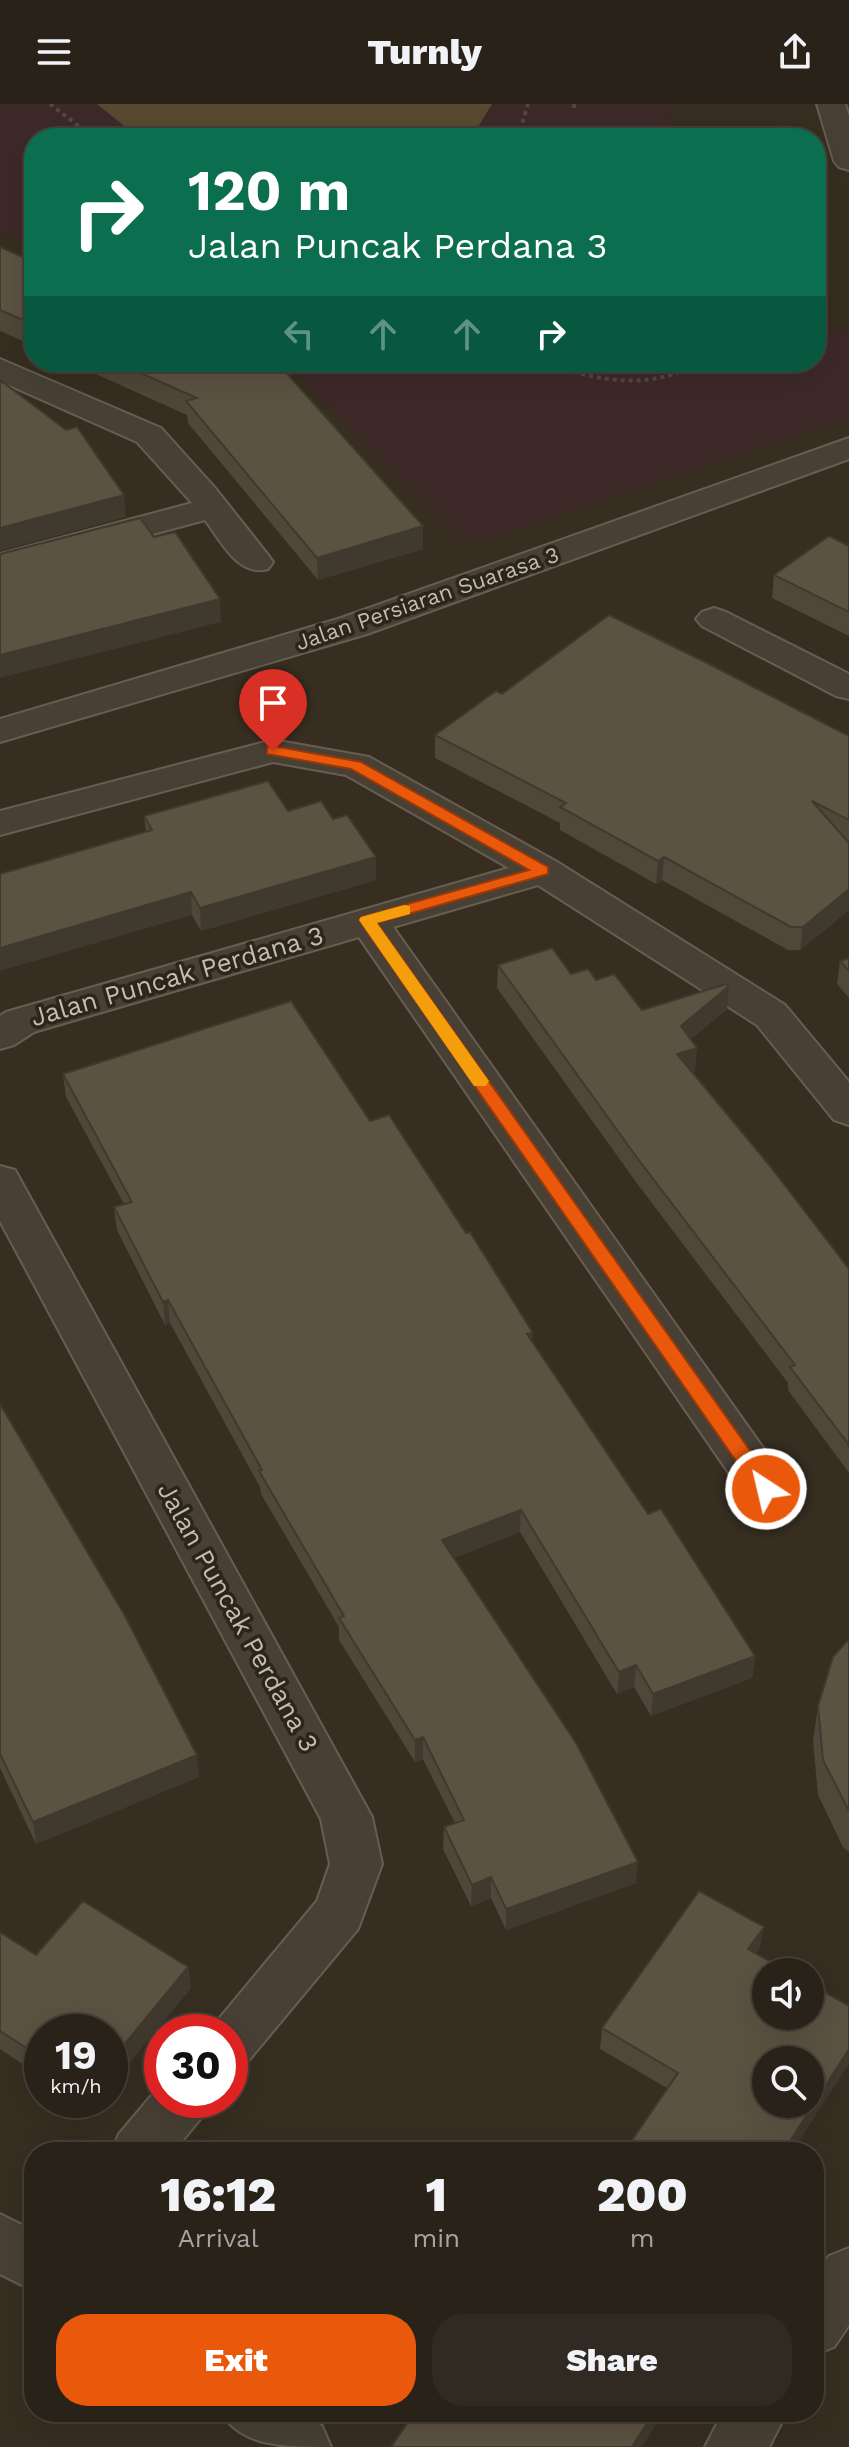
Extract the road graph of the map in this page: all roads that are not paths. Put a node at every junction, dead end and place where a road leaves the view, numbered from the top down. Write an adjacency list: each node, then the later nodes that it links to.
1 (831, 104): 2 (street)
2 (849, 161)
3 (0, 369): 5 (street)
4 (849, 448): 10 (street, Jalan Persiaran Suarasa 3)
5 (213, 508): 6 (street); 7 (street)
6 (256, 562)
7 (0, 565)
8 (714, 619): 9 (street)
9 (849, 688)
10 (0, 731)
11 (0, 823): 12 (street)
12 (543, 871): 13 (street, Jalan Puncak Perdana 3); 15 (street)
13 (367, 920): 14 (street, Jalan Puncak Perdana 3); 17 (street)
14 (0, 1035)
15 (849, 1110)
16 (0, 1181): 18 (street, Jalan Puncak Perdana 3)
17 (766, 1489)
18 (248, 2022)
19 (167, 2118): 20 (street)
20 (147, 2142)
21 (0, 2241): 22 (street)
22 (24, 2257)
23 (849, 2275): 24 (street)
24 (824, 2312)
25 (265, 2422): 27 (street)
26 (751, 2422): 28 (street)
27 (301, 2447)
28 (735, 2447)

